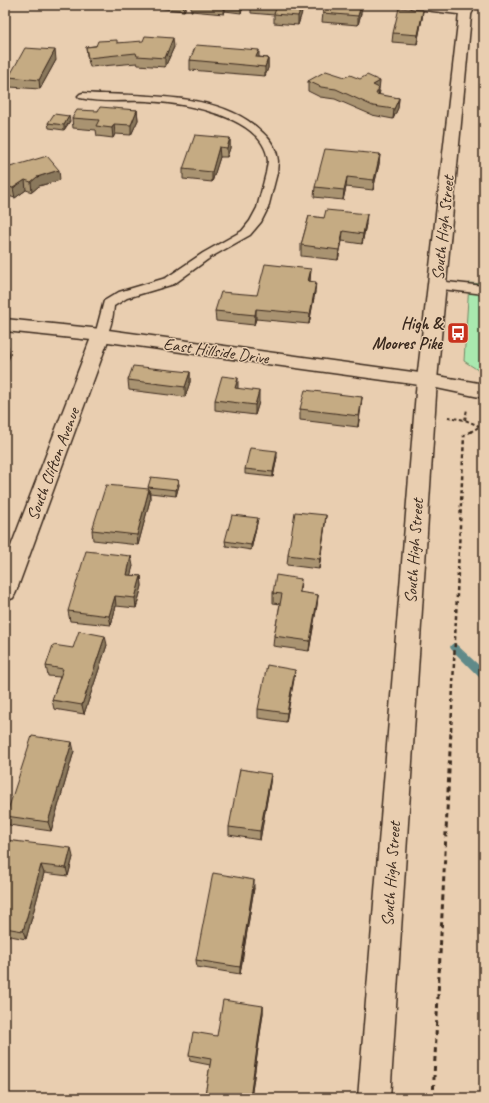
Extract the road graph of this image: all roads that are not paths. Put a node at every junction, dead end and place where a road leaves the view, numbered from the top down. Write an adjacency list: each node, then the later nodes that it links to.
1 (416, 5): 2 (street)
2 (466, 8): 4 (street, South High Street)
3 (82, 96): 7 (lane)
4 (437, 286): 5 (lane); 8 (street, South High Street)
5 (484, 290)
6 (5, 324): 7 (street, East Hillside Drive)
7 (102, 335): 8 (street, East Hillside Drive); 10 (street, South Clifton Avenue)
8 (426, 380): 9 (street, East Hillside Drive); 11 (street, South High Street)
9 (484, 391)
10 (5, 592)
11 (374, 1098)

